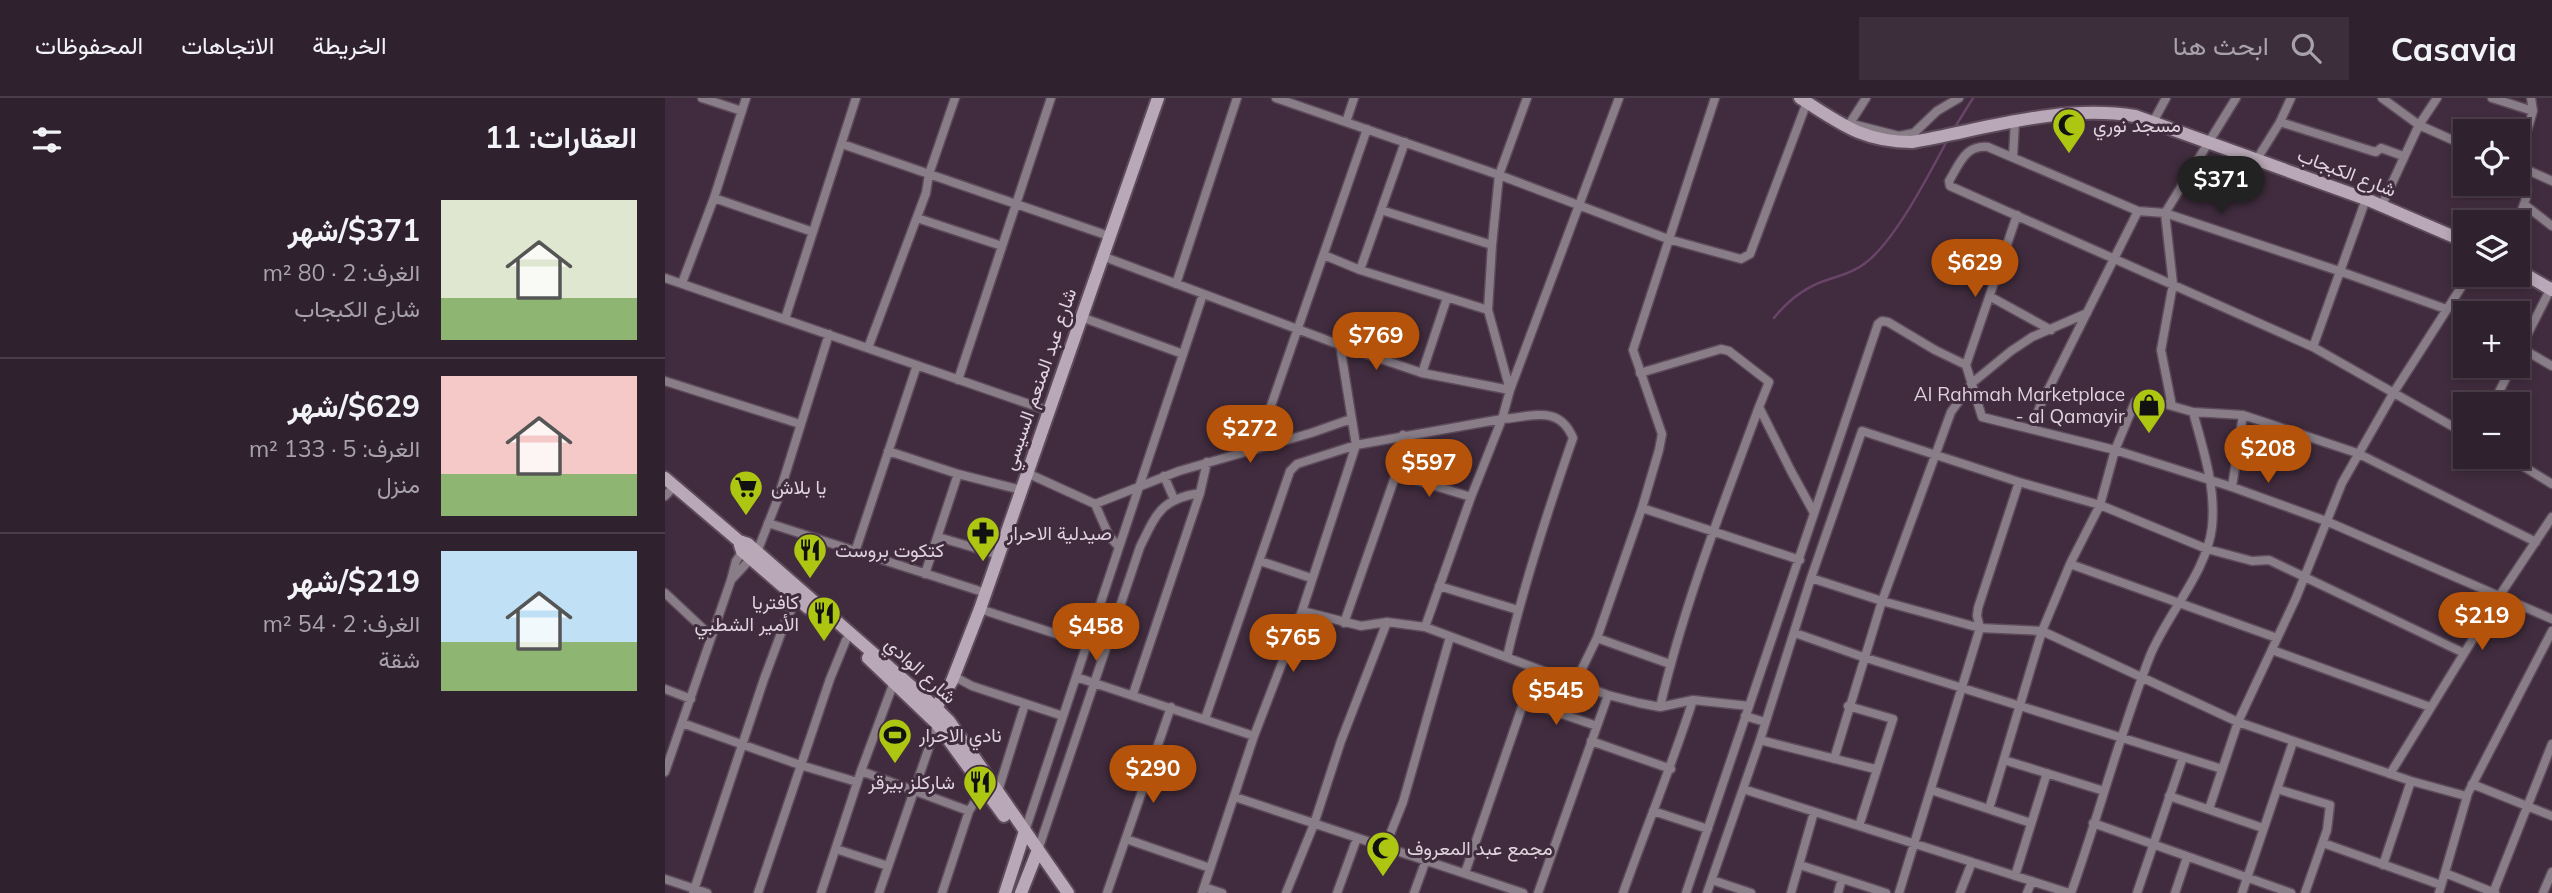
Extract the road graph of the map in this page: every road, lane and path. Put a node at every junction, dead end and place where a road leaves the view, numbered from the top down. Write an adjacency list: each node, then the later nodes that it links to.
1 (702, 98): 23 (street)
2 (746, 98): 23 (street)
3 (856, 98): 36 (street)
4 (955, 98): 41 (street)
5 (1051, 98): 47 (street)
6 (1158, 98): 59 (main road, شارع عبد المنعم السيسي)
7 (1237, 98): 72 (street)
8 (1276, 98): 27 (street)
9 (1355, 98): 27 (street)
10 (1527, 98): 42 (street)
11 (1619, 98): 48 (street)
12 (1715, 98): 61 (street)
13 (1866, 98): 30 (street)
14 (1959, 98): 30 (street)
15 (2166, 98): 28 (street)
16 (2236, 98): 35 (street)
17 (2291, 98): 29 (street)
18 (2382, 98): 31 (street)
19 (2437, 98): 31 (street)
20 (2493, 98): 24 (street)
21 (2533, 99): 24 (street)
22 (1803, 100): 30 (main road); 61 (street)
23 (742, 111): 45 (street)
24 (2533, 111): 26 (street)
25 (2015, 121): 28 (main road, شارع الكبجاب); 30 (main road, شارع الكبجاب); 37 (street)
26 (2530, 121)
27 (1346, 122): 32 (street)
28 (2153, 122): 35 (main road, شارع الكبجاب)
29 (2280, 122): 38 (street); 39 (street)
30 (1846, 125)
31 (2419, 125): 33 (street); 38 (street)
32 (1367, 129): 34 (street); 64 (street)
33 (2453, 140)
34 (1405, 142): 42 (street); 52 (street)
35 (2209, 142): 39 (main road, شارع الكبجاب); 54 (street)
36 (842, 144): 41 (street); 58 (street)
37 (2013, 156): 53 (street); 55 (street)
38 (2403, 156): 49 (street)
39 (2257, 159): 46 (main road, شارع الكبجاب)
40 (2530, 171): 43 (street)
41 (929, 174): 47 (street); 56 (street)
42 (1499, 175): 48 (street); 62 (street)
43 (2552, 181)
44 (2526, 196): 50 (street)
45 (713, 198): 58 (street); 71 (street)
46 (2366, 199): 49 (main road, شارع الكبجاب); 68 (street)
47 (1017, 204): 59 (street); 63 (street)
48 (1578, 204): 61 (street); 101 (street)
49 (2382, 205): 60 (main road, شارع الكبجاب)
50 (2525, 205): 51 (street); 57 (street)
51 (2523, 210)
52 (1381, 211): 62 (street); 67 (street)
53 (2138, 211): 54 (street); 66 (street)
54 (2165, 213): 68 (street); 73 (street)
55 (2017, 215): 66 (street); 77 (street)
56 (917, 218): 63 (street); 90 (street)
57 (2552, 226)
58 (813, 232): 83 (street)
59 (1109, 236): 65 (main road, شارع عبد المنعم السيسي)
60 (2453, 236)
61 (1668, 239): 97 (street)
62 (1492, 245): 80 (street)
63 (1002, 246): 98 (street)
64 (1324, 255): 67 (street); 85 (street)
65 (1102, 256): 72 (street); 82 (main road, شارع عبد المنعم السيسي)
66 (2115, 258): 73 (street); 81 (street)
67 (1360, 270): 78 (street)
68 (2339, 271): 79 (street); 89 (street)
69 (2530, 277): 75 (main road)
70 (665, 278): 71 (street)
71 (682, 283): 83 (street)
72 (1176, 284): 76 (street)
73 (2173, 284): 89 (street); 103 (street)
74 (2461, 287): 79 (street)
75 (2551, 289): 84 (street)
76 (1203, 294): 85 (street); 91 (street)
77 (1991, 297): 86 (street); 94 (street)
78 (1447, 298): 80 (street); 96 (street)
79 (2446, 309): 102 (street)
80 (1488, 310): 101 (street)
81 (2087, 313): 86 (street); 112 (street)
82 (1081, 317): 91 (street); 105 (main road, شارع عبد المنعم السيسي)
83 (785, 319): 87 (street)
84 (2530, 329)
85 (1297, 330): 88 (street); 115 (street)
86 (2051, 330): 100 (street)
87 (829, 334): 90 (street); 110 (street)
88 (1340, 345): 96 (street); 108 (street)
89 (2313, 347): 102 (street)
90 (868, 348): 93 (street)
91 (1183, 354): 130 (street)
92 (2530, 355): 95 (street)
93 (917, 365): 98 (street); 117 (street)
94 (1966, 365): 100 (street); 140 (street)
95 (2552, 366)
96 (1422, 373): 101 (street)
97 (1640, 373): 104 (street); 139 (street)
98 (958, 380): 105 (street)
99 (665, 381): 110 (street)
100 (1972, 383): 112 (street); 118 (street)
101 (1510, 390): 109 (street)
102 (2394, 392): 111 (street); 119 (street)
103 (2172, 406): 106 (street); 116 (street)
104 (1759, 407): 140 (street); 144 (street)
105 (1049, 411): 122 (main road, شارع عبد المنعم السيسي)
106 (2193, 412): 107 (street); 126 (street)
107 (2243, 415): 119 (street); 131 (street)
108 (1350, 419): 114 (street); 115 (street)
109 (1502, 419): 113 (street); 135 (street); 168 (street)
110 (800, 424): 143 (street)
111 (2453, 426)
112 (2032, 429): 116 (street)
113 (1403, 435): 114 (street); 124 (street)
114 (1356, 445): 153 (street); 157 (street)
115 (1256, 449): 120 (street)
116 (2115, 450): 126 (street); 138 (street)
117 (888, 451): 123 (street); 150 (street)
118 (1934, 453): 128 (street); 158 (street); 164 (street)
119 (2357, 453): 142 (street); 146 (street)
120 (1207, 461): 125 (street); 133 (street)
121 (2528, 469): 129 (street)
122 (1027, 473): 132 (main road, شارع عبد المنعم السيسي); 137 (street)
123 (958, 474): 132 (street); 145 (street)
124 (1396, 474): 135 (street); 173 (street)
125 (1164, 476): 130 (street); 136 (street)
126 (2211, 480): 131 (street); 149 (street)
127 (670, 482): 134 (street); 148 (main road, شارع الوادي)
128 (2019, 482): 138 (street); 175 (street)
129 (2552, 484)
130 (1139, 486): 137 (street); 147 (street)
131 (2232, 487): 142 (street)
132 (1021, 490): 151 (main road, شارع عبد المنعم السيسي)
133 (1200, 493): 136 (street); 199 (street)
134 (665, 496)
135 (1471, 497): 159 (street)
136 (1174, 499): 169 (street)
137 (1095, 504): 147 (street)
138 (2100, 505): 149 (street); 154 (street)
139 (1642, 508): 144 (street); 181 (street)
140 (1814, 513): 152 (street)
141 (2552, 517): 146 (street)
142 (2326, 521): 156 (street); 162 (street)
143 (768, 523): 148 (street); 150 (street)
144 (1713, 533): 152 (street); 189 (street)
145 (938, 537): 151 (street); 155 (street)
146 (2536, 542): 162 (street)
147 (1119, 547): 166 (street)
148 (748, 549): 163 (main road, شارع الوادي); 179 (street); 205 (main road, شارع الوادي)
149 (2207, 549): 156 (street); 165 (street)
150 (855, 552): 155 (street)
151 (999, 555): 161 (main road, شارع عبد المنعم السيسي)
152 (1800, 560): 207 (street)
153 (1260, 561): 157 (street); 214 (street)
154 (2070, 564): 165 (street); 176 (street)
155 (925, 574): 161 (street)
156 (2304, 577): 182 (street); 186 (street)
157 (1311, 578): 170 (street)
158 (1811, 578): 164 (street); 178 (street)
159 (1439, 586): 168 (street); 174 (street)
160 (665, 593): 179 (street)
161 (986, 593): 167 (main road, شارع عبد المنعم السيسي)
162 (2500, 595): 171 (street); 186 (street)
163 (798, 599): 183 (main road, شارع الوادي); 225 (street)
164 (1882, 601): 175 (street); 188 (street)
165 (2178, 603): 182 (street); 193 (street)
166 (1100, 605): 169 (street); 184 (street)
167 (980, 609): 184 (street); 191 (main road, شارع عبد المنعم السيسي)
168 (1518, 610): 187 (street)
169 (1117, 611): 195 (street)
170 (1302, 611): 173 (street); 220 (street)
171 (2552, 619)
172 (1387, 622): 173 (street); 174 (street); 260 (street)
173 (1344, 623)
174 (1425, 627): 180 (street)
175 (1980, 628): 176 (street); 197 (street)
176 (2042, 631): 193 (street); 209 (street)
177 (2552, 631): 240 (street)
178 (1795, 633): 188 (street); 215 (street)
179 (711, 636): 201 (street)
180 (1450, 637): 187 (street); 270 (street)
181 (1597, 638): 189 (street); 196 (street)
182 (2277, 638): 185 (street)
183 (846, 640): 194 (main road, شارع الوادي); 230 (street)
184 (1087, 644): 192 (street)
185 (2272, 650): 211 (street); 216 (street)
186 (2464, 653): 211 (street)
187 (1507, 657): 190 (street)
188 (1863, 657): 197 (street); 208 (street)
189 (1670, 664): 206 (street)
190 (1532, 668): 196 (street); 203 (street)
191 (954, 672): 204 (street); 205 (main road, شارع عبد المنعم السيسي)
192 (1076, 677): 195 (street); 212 (street)
193 (2142, 679): 216 (street); 221 (street)
194 (894, 682): 218 (main road, شارع الوادي); 234 (street)
195 (1094, 683): 199 (street); 272 (street)
196 (1575, 683): 200 (street)
197 (1963, 688): 209 (street); 245 (street)
198 (665, 690): 201 (street)
199 (1133, 694): 210 (street)
200 (1608, 695): 206 (street); 219 (street)
201 (691, 699): 217 (street)
202 (1693, 699): 206 (street); 207 (street); 231 (street)
203 (1524, 701): 219 (street); 281 (street)
204 (1025, 704): 212 (street); 246 (street)
205 (932, 705): 246 (main road, شارع الوادي)
206 (1660, 706)
207 (1749, 706): 213 (street)
208 (1848, 706): 228 (street); 232 (street)
209 (2020, 706): 221 (street); 229 (street)
210 (1171, 707): 214 (street); 266 (street)
211 (2430, 707): 237 (street)
212 (1063, 716): 264 (street)
213 (1745, 716): 215 (street); 263 (street)
214 (1205, 719): 220 (street)
215 (1765, 722): 222 (street)
216 (2238, 722): 224 (street); 233 (street)
217 (682, 723): 225 (street); 235 (street)
218 (937, 724): 241 (main road, شارع الوادي); 244 (street)
219 (1597, 726): 223 (street)
220 (1254, 736): 250 (street)
221 (2123, 738): 227 (street); 247 (street)
222 (1761, 740): 228 (street); 242 (street)
223 (1591, 741): 231 (street); 309 (street)
224 (2293, 742): 237 (street); 243 (street)
225 (743, 744): 230 (street); 291 (street)
226 (2552, 744): 251 (street)
227 (2183, 757): 233 (street); 248 (street)
228 (1833, 759): 232 (street)
229 (2004, 760): 236 (street); 252 (street)
230 (800, 765): 239 (street); 295 (street)
231 (1671, 769): 255 (street)
232 (1875, 769): 261 (street)
233 (2222, 769): 253 (street)
234 (861, 771): 239 (street); 244 (street)
235 (665, 772)
236 (2047, 773): 247 (street); 258 (street)
237 (2391, 774): 238 (street)
238 (2411, 781): 249 (street); 277 (street)
239 (857, 782): 271 (street)
240 (2472, 784): 249 (street); 251 (street)
241 (983, 787): 254 (street); 264 (main road, شارع الوادي)
242 (1743, 789): 256 (street); 287 (street)
243 (2277, 789): 262 (street); 267 (street)
244 (915, 790): 254 (street); 278 (street)
245 (1931, 790): 252 (street); 268 (street)
246 (998, 791): 264 (main road, شارع الوادي)
247 (2105, 791): 259 (street)
248 (2169, 796): 253 (street); 269 (street)
249 (2466, 796): 282 (street)
250 (1235, 797): 260 (street); 279 (street)
251 (2527, 806): 257 (street); 326 (street)
252 (1989, 809): 258 (street)
253 (2209, 809): 262 (street)
254 (969, 811): 298 (street)
255 (1653, 811): 263 (street); 310 (street)
256 (1814, 812): 261 (street); 276 (street)
257 (2552, 816)
258 (2031, 823): 283 (street)
259 (2093, 823): 269 (street); 320 (street)
260 (1314, 824): 265 (street); 305 (street)
261 (1859, 826): 268 (street)
262 (2263, 828): 284 (street)
263 (1708, 829): 311 (street)
264 (1023, 836): 272 (main road, شارع الوادي); 299 (main road)
265 (1357, 838): 270 (street); 306 (street)
266 (1126, 839): 279 (street); 303 (street)
267 (2323, 843): 277 (street); 325 (street)
268 (1915, 844): 275 (street); 317 (street)
269 (2154, 845): 273 (street); 321 (street)
270 (1385, 847): 274 (street)
271 (836, 849): 278 (street); 296 (street)
272 (1037, 854): 300 (main road); 301 (main road, شارع الوادي); 302 (main road, شارع الوادي)
273 (2187, 857): 284 (street); 322 (street)
274 (1426, 860): 281 (street); 307 (street)
275 (1972, 862): 283 (street); 318 (street)
276 (1800, 865): 286 (street); 314 (street)
277 (2383, 865): 289 (street)
278 (888, 866): 297 (street)
279 (1210, 868): 290 (street)
280 (2552, 872): 293 (street)
281 (1465, 873): 292 (street)
282 (2445, 873): 289 (street); 326 (street)
283 (2015, 876): 288 (street)
284 (2246, 878): 323 (street); 324 (street)
285 (665, 879): 291 (street)
286 (1842, 879): 315 (street); 316 (street)
287 (1712, 880): 312 (street); 313 (street)
288 (2032, 881): 319 (street); 320 (street)
289 (2440, 889)
290 (1203, 890): 304 (street)
291 (694, 891): 294 (street)
292 (1510, 891): 308 (street)
293 (2546, 892)
294 (707, 893)
295 (758, 893)
296 (821, 893)
297 (879, 893)
298 (942, 893)
299 (1005, 893)
300 (1021, 893)
301 (1059, 893)
302 (1068, 893)
303 (1107, 893)
304 (1223, 893)
305 (1286, 893)
306 (1338, 893)
307 (1414, 893)
308 (1523, 893)
309 (1538, 893)
310 (1623, 893)
311 (1686, 893)
312 (1707, 893)
313 (1751, 893)
314 (1791, 893)
315 (1838, 893)
316 (1886, 893)
317 (1899, 893)
318 (1960, 893)
319 (2027, 893)
320 (2070, 893)
321 (2137, 893)
322 (2175, 893)
323 (2242, 893)
324 (2291, 893)
325 (2305, 893)
326 (2494, 893)

